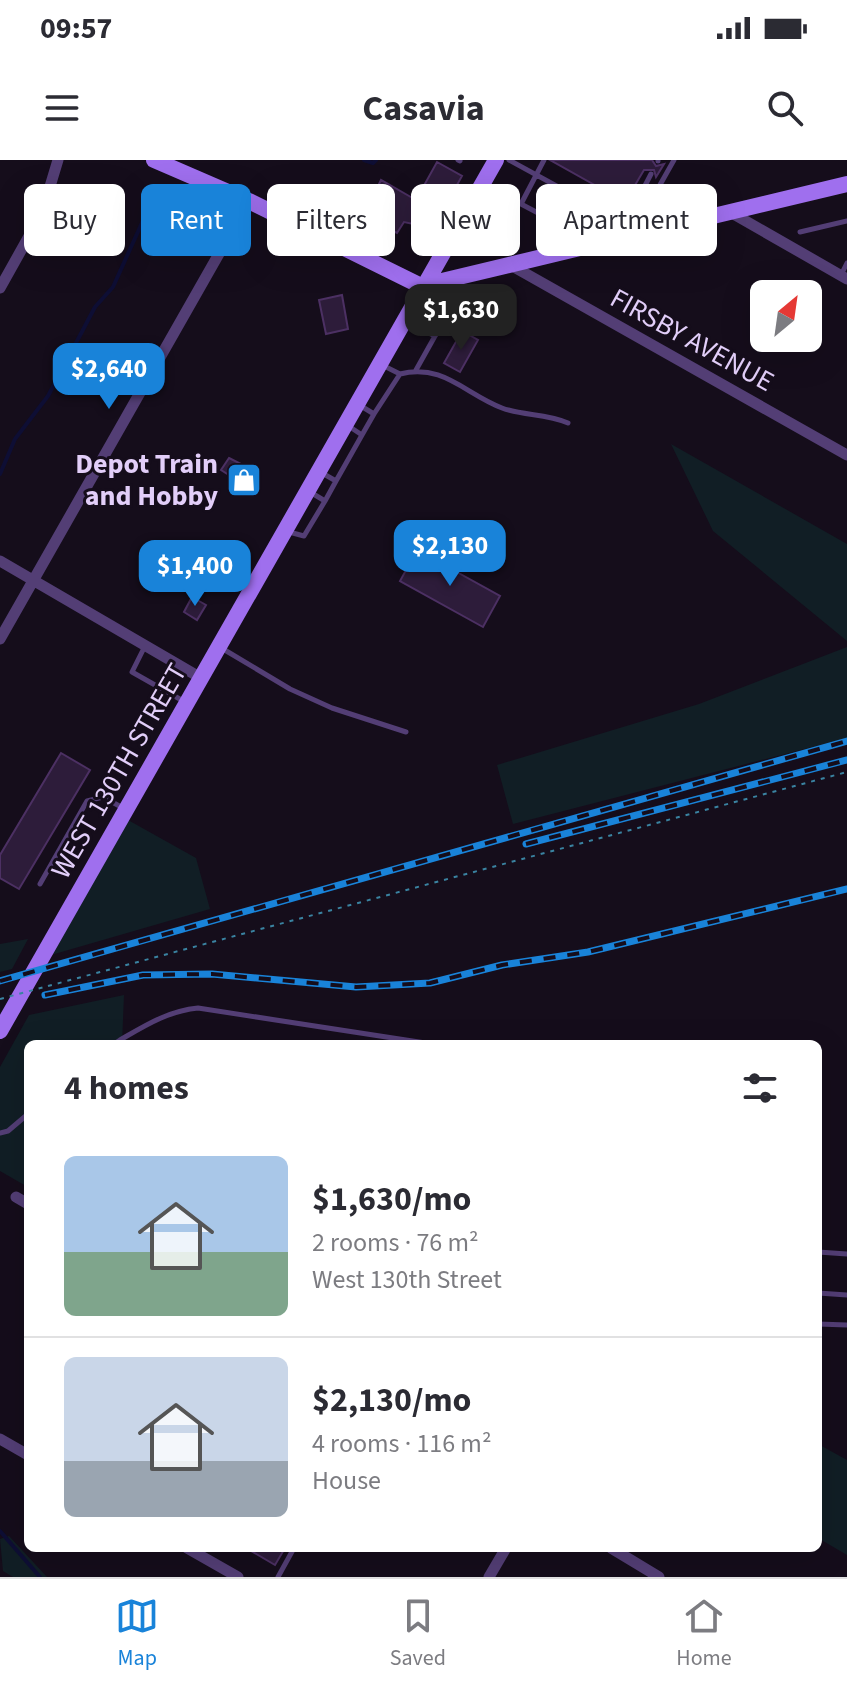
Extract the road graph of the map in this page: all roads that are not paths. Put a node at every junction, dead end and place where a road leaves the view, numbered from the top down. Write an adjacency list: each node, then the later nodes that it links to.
1 (58, 160): 26 (street)
2 (154, 160): 9 (main road)
3 (496, 160): 25 (main road, WEST 130TH STREET)
4 (509, 160): 8 (lane)
5 (544, 160): 8 (lane)
6 (674, 160): 12 (lane)
7 (651, 174): 11 (lane)
8 (536, 175): 10 (lane); 15 (lane)
9 (210, 184)
10 (552, 184)
11 (646, 184)
12 (660, 184)
13 (847, 184): 16 (main road)
14 (251, 202): 25 (main road)
15 (536, 212)
16 (730, 212): 17 (main road); 24 (street)
17 (717, 215)
18 (847, 221): 19 (lane)
19 (800, 232)
20 (218, 256): 45 (street)
21 (556, 256): 23 (main road)
22 (847, 263): 24 (lane)
23 (514, 267): 25 (main road); 38 (street, FIRSBY AVENUE)
24 (844, 277)
25 (421, 286): 28 (main road, WEST 130TH STREET)
26 (0, 288)
27 (483, 306): 29 (lane)
28 (402, 320): 29 (lane); 30 (main road, WEST 130TH STREET)
29 (435, 336): 31 (lane)
30 (378, 363): 32 (lane); 33 (main road, WEST 130TH STREET)
31 (416, 370): 32 (lane); 35 (lane)
32 (400, 374): 34 (lane)
33 (356, 403): 34 (lane); 36 (main road, WEST 130TH STREET)
34 (374, 414): 37 (lane)
35 (568, 423)
36 (344, 424): 37 (lane); 39 (main road, WEST 130TH STREET)
37 (362, 435): 40 (lane)
38 (847, 455)
39 (318, 470): 40 (lane); 41 (main road, WEST 130TH STREET)
40 (336, 481): 42 (lane)
41 (306, 491): 42 (lane); 43 (main road, WEST 130TH STREET)
42 (325, 501): 43 (lane)
43 (284, 531): 48 (main road, WEST 130TH STREET)
44 (0, 561): 45 (street)
45 (34, 580): 46 (street); 47 (street)
46 (0, 639)
47 (146, 646): 49 (street); 50 (lane)
48 (219, 646): 49 (main road, WEST 130TH STREET); 51 (lane)
49 (201, 678): 50 (main road, WEST 130TH STREET)
50 (187, 703): 52 (main road, WEST 130TH STREET)
51 (406, 732)
52 (127, 810): 53 (lane); 54 (main road, WEST 130TH STREET)
53 (40, 884)
54 (0, 1031)
55 (120, 1040): 56 (lane)
56 (406, 1040)
57 (24, 1117): 58 (lane)
58 (0, 1133)
59 (16, 1197): 60 (street)
60 (24, 1202)
61 (822, 1252): 62 (lane)
62 (847, 1254)
63 (822, 1293): 64 (lane)
64 (847, 1295)
65 (822, 1324): 66 (lane)
66 (847, 1325)
67 (0, 1439): 68 (street)
68 (24, 1453)
69 (194, 1552): 73 (street)
70 (292, 1552): 74 (lane)
71 (504, 1552): 75 (street)
72 (618, 1552): 76 (street)
73 (238, 1577)
74 (278, 1577)
75 (489, 1577)
76 (659, 1577)

